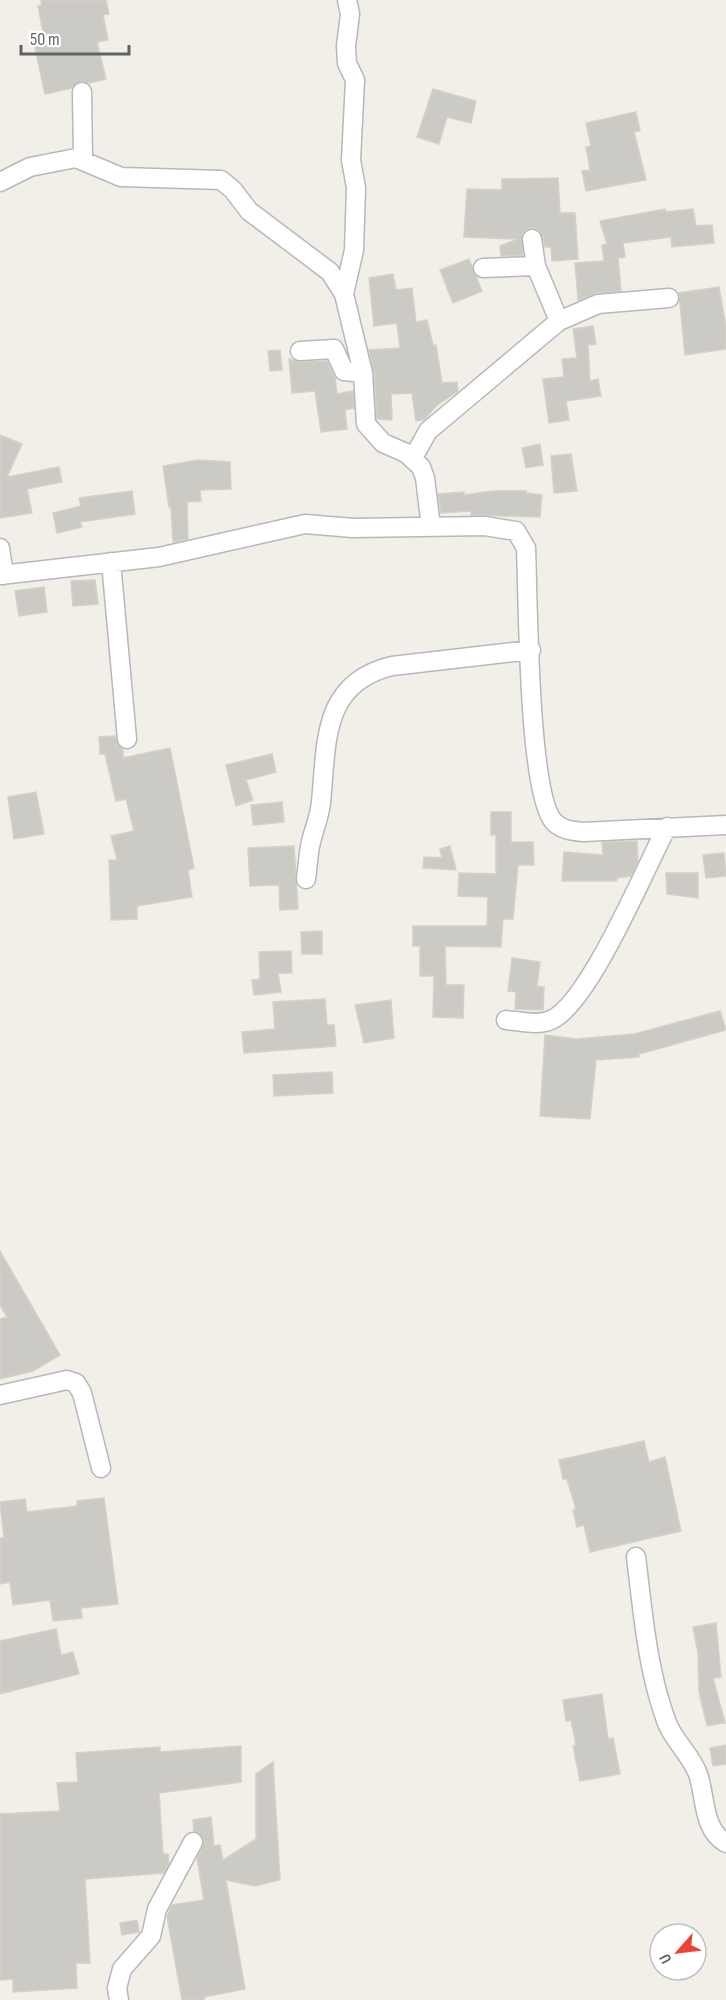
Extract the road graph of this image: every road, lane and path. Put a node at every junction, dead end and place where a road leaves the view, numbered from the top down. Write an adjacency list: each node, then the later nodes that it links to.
1 (347, 0): 8 (street)
2 (82, 92): 3 (street)
3 (83, 159): 4 (street); 8 (street)
4 (0, 182)
5 (532, 239): 6 (street)
6 (536, 266): 7 (street); 10 (street)
7 (483, 268)
8 (344, 294): 12 (street)
9 (669, 298): 10 (street)
10 (559, 321): 13 (street)
11 (300, 351): 12 (street)
12 (363, 374): 13 (street)
13 (413, 458): 14 (street)
14 (431, 527): 16 (street); 18 (street)
15 (0, 548): 17 (street)
16 (111, 562): 17 (street); 19 (street)
17 (2, 575)
18 (531, 650): 21 (street); 22 (street)
19 (127, 739)
20 (726, 825): 21 (street)
21 (667, 827): 23 (street)
22 (306, 879)
23 (506, 1020)
24 (0, 1395): 25 (street)
25 (101, 1468)
26 (636, 1557): 28 (street)
27 (193, 1842): 29 (street)
28 (726, 1843)
29 (118, 2000)

